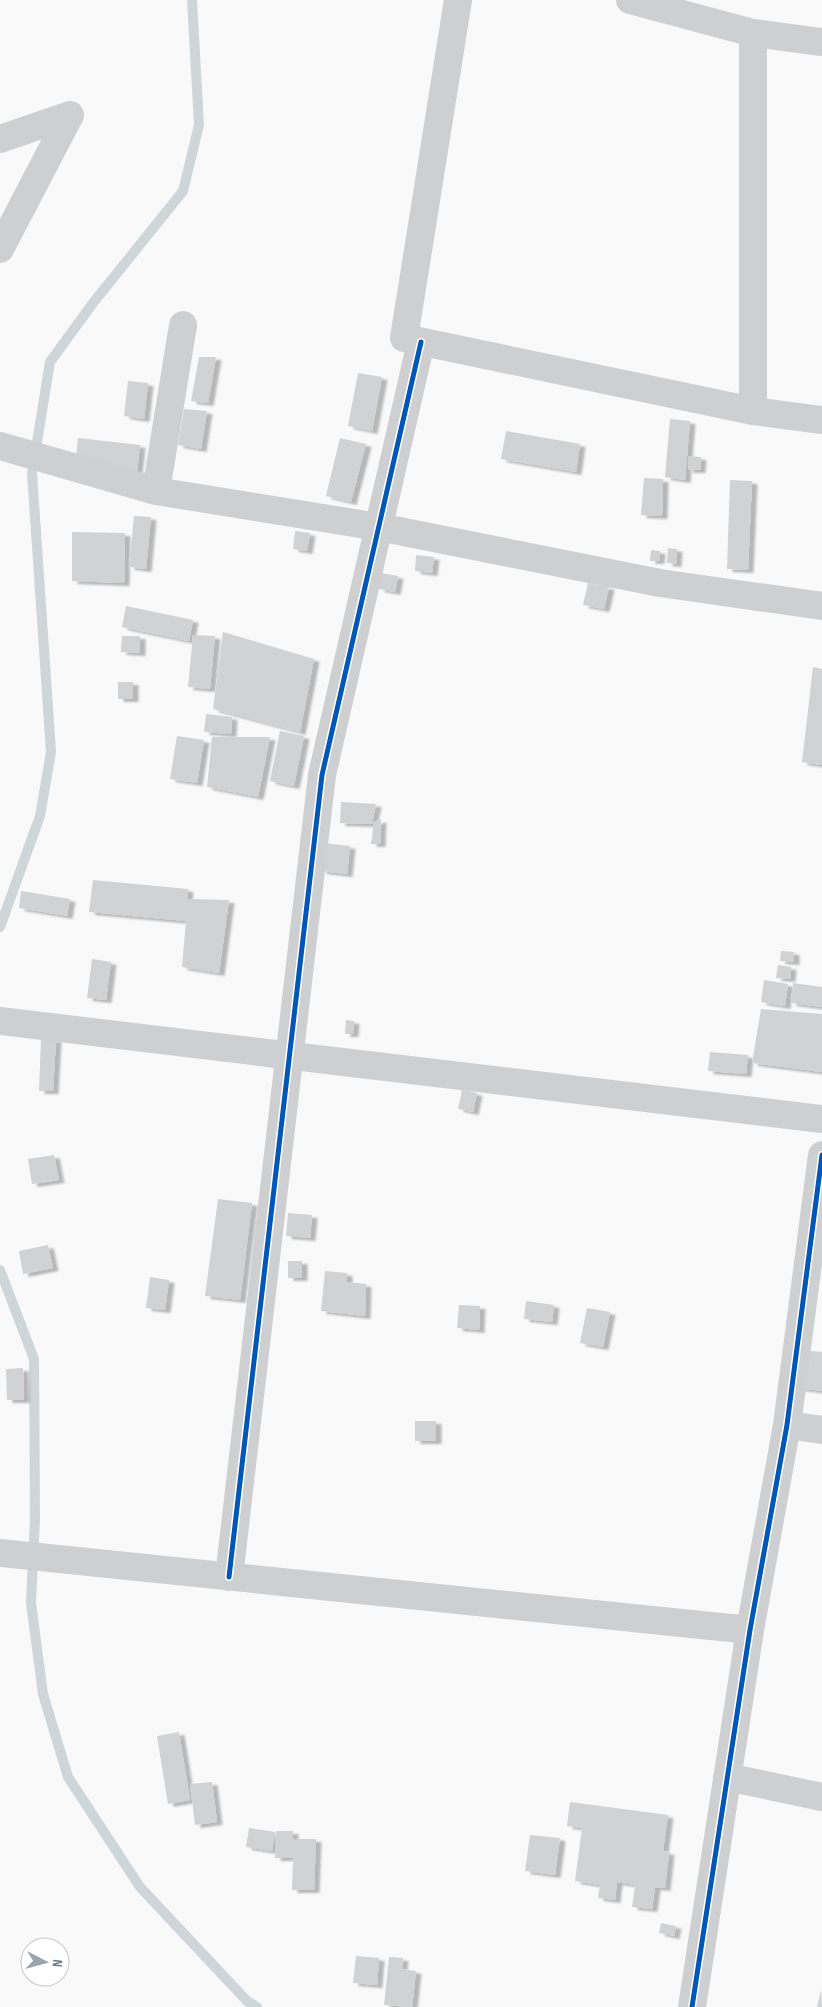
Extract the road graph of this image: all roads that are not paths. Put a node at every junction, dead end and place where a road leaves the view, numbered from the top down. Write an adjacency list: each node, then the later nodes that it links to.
1 (458, 0): 8 (street)
2 (630, 0): 3 (street)
3 (752, 33): 4 (street); 9 (street)
4 (822, 42)
5 (0, 140): 6 (street)
6 (0, 250)
7 (183, 325): 12 (street)
8 (421, 342): 9 (street); 13 (street)
9 (753, 411): 10 (street)
10 (822, 420)
11 (0, 446): 12 (street)
12 (156, 491): 13 (street)
13 (379, 527): 14 (street); 16 (street)
14 (822, 606)
15 (0, 1021): 16 (street)
16 (290, 1055): 17 (street); 22 (street)
17 (822, 1119)
18 (822, 1155): 19 (street)
19 (787, 1425): 20 (street); 23 (street)
20 (822, 1430)
21 (0, 1553): 22 (street)
22 (229, 1576): 23 (street)
23 (750, 1630): 24 (street)
24 (727, 1777): 25 (street); 26 (street)
25 (822, 1797)
26 (692, 2007)

